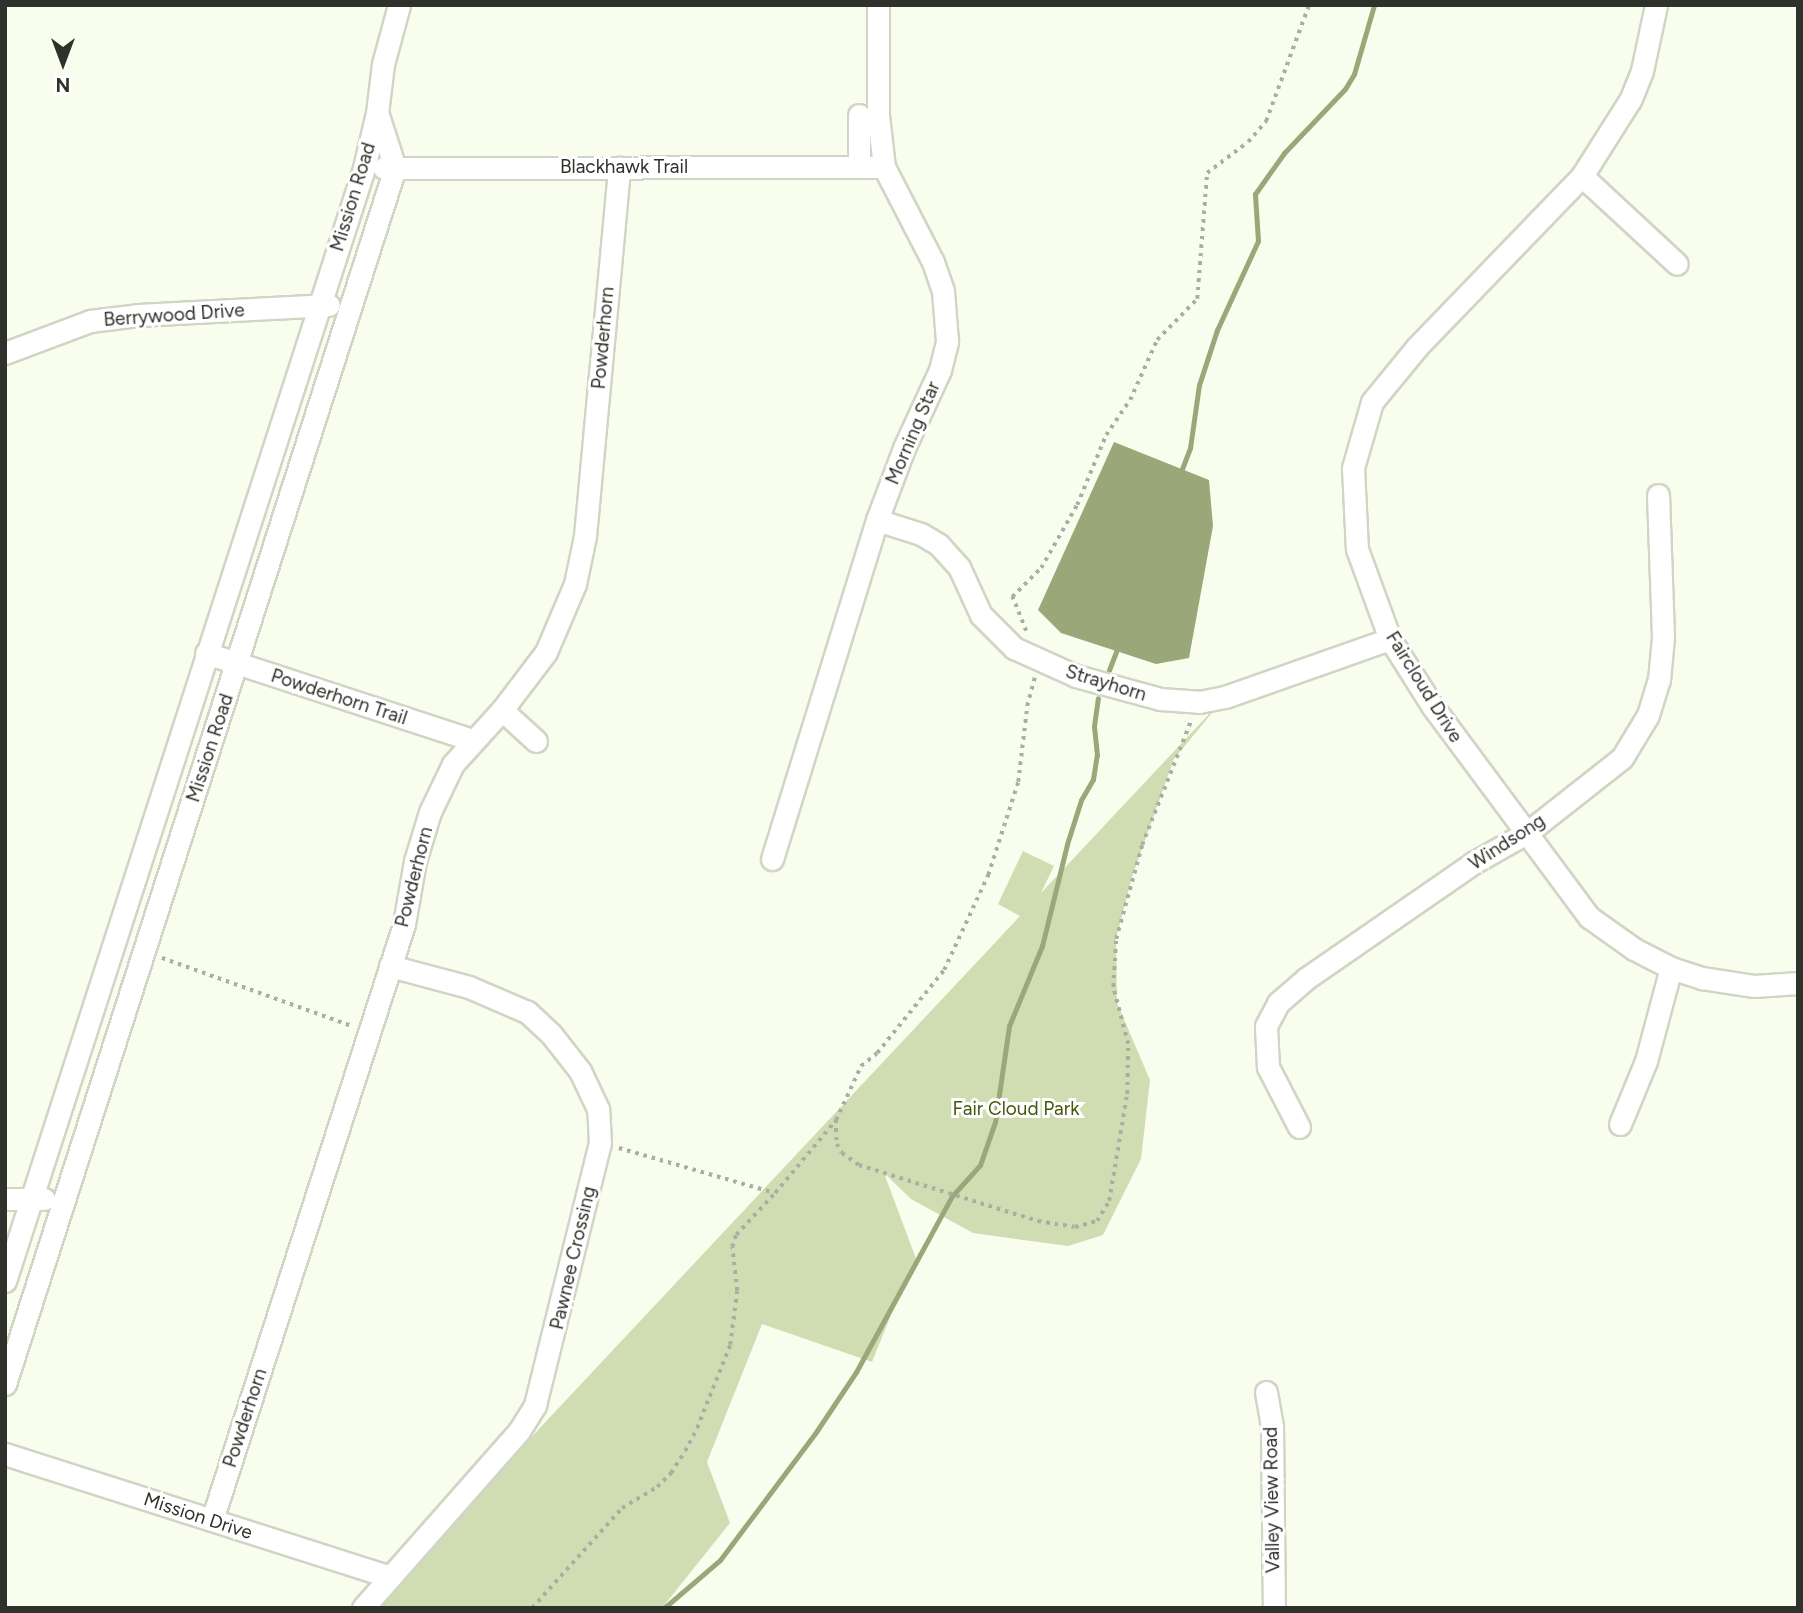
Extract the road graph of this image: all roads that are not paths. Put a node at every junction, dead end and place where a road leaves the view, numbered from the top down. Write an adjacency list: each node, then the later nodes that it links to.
1 (399, 5): 4 (street, Mission Road)
2 (878, 5): 7 (street, Morning Star)
3 (1656, 5): 11 (street, Faircloud Drive)
4 (377, 113): 8 (street, Mission Road); 10 (street, Mission Road)
5 (859, 115): 6 (street)
6 (859, 167): 7 (street, Blackhawk Trail); 9 (street, Blackhawk Trail)
7 (884, 167): 17 (street, Morning Star)
8 (395, 168): 9 (street, Blackhawk Trail); 10 (street, Blackhawk Trail); 14 (street, Mission Road)
9 (619, 168): 21 (street, Powderhorn)
10 (364, 169): 13 (street, Mission Road)
11 (1582, 176): 12 (street); 18 (street, Faircloud Drive)
12 (1677, 264)
13 (318, 304): 14 (street, Berrywood Drive); 15 (street, Berrywood Drive); 19 (street, Mission Road)
14 (349, 307): 20 (street, Mission Road)
15 (5, 353)
16 (1658, 495): 24 (street, Windsong)
17 (877, 520): 18 (street, Strayhorn); 25 (street, Morning Star)
18 (1390, 639): 24 (street, Faircloud Drive)
19 (206, 653): 20 (street, Powderhorn Trail); 26 (street, Mission Road)
20 (237, 664): 22 (street, Powderhorn Trail); 27 (street, Mission Road)
21 (502, 710): 22 (street, Powderhorn); 23 (street)
22 (472, 740): 28 (street, Powderhorn)
23 (536, 741)
24 (1528, 832): 29 (street, Faircloud Drive); 32 (street, Windsong)
25 (772, 859)
26 (113, 942): 27 (street); 34 (street, Mission Road)
27 (143, 951): 35 (street, Mission Road)
28 (390, 966): 40 (street, Powderhorn); 41 (street, Pawnee Crossing)
29 (1671, 968): 30 (street, Faircloud Drive); 31 (street)
30 (1798, 983)
31 (1620, 1124)
32 (1299, 1126)
33 (5, 1199): 34 (street)
34 (32, 1199): 35 (street); 36 (street, Mission Road)
35 (64, 1199): 37 (street, Mission Road)
36 (5, 1281)
37 (5, 1384)
38 (1266, 1392): 43 (street, Valley View Road)
39 (5, 1454): 40 (street, Mission Drive)
40 (212, 1520): 41 (street, Mission Drive)
41 (390, 1577): 42 (street, Pawnee Crossing)
42 (363, 1608)
43 (1274, 1608)

